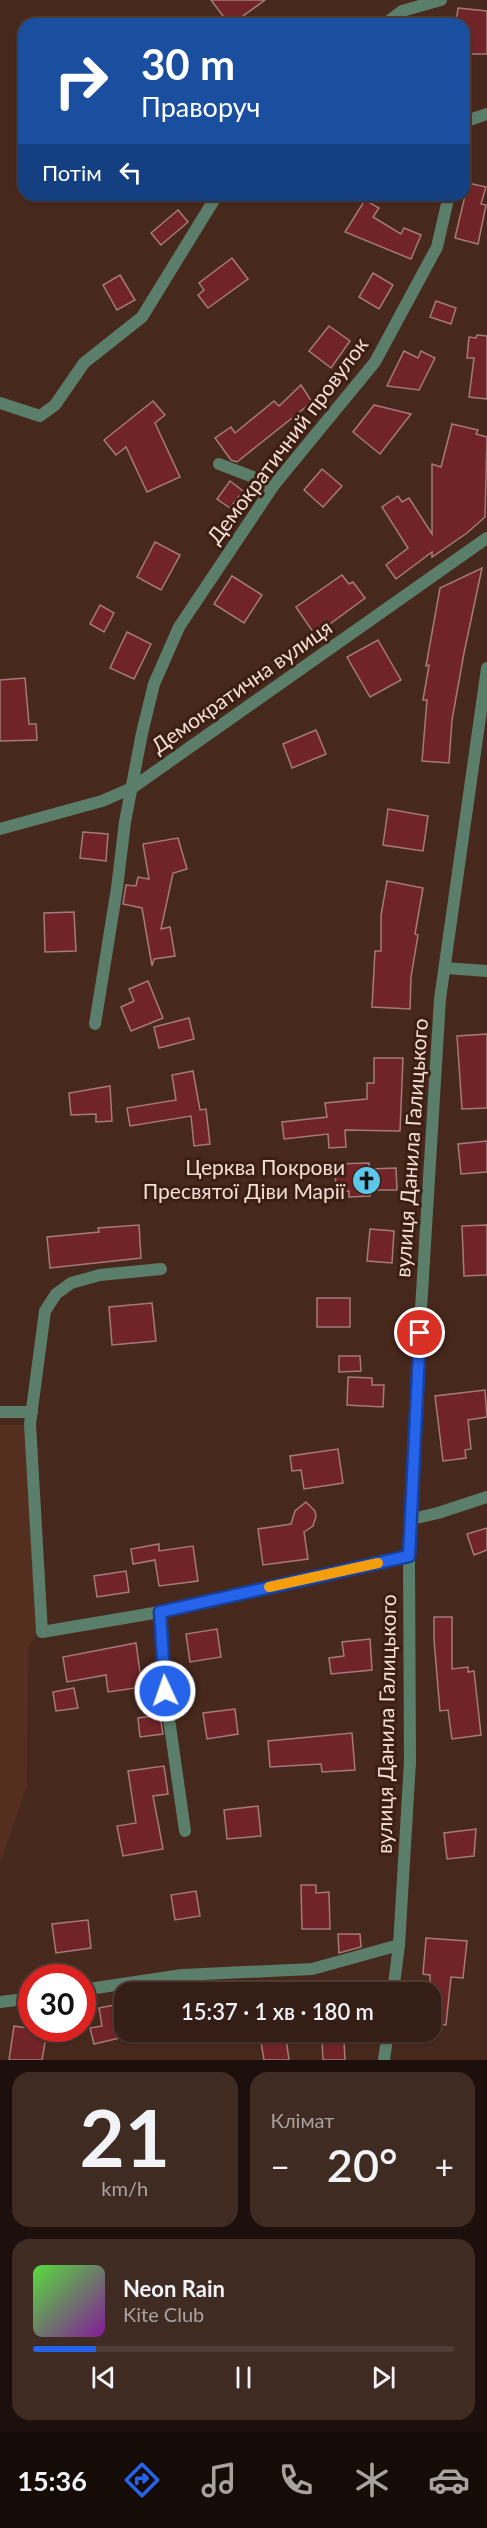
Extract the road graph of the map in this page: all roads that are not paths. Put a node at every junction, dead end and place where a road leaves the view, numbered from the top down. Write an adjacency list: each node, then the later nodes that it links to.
1 (441, 0): 2 (street)
2 (399, 6): 3 (street)
3 (390, 18)
4 (487, 114): 5 (street)
5 (470, 120)
6 (213, 201): 8 (street)
7 (448, 201): 10 (street, Демократичний провулок)
8 (0, 403)
9 (219, 464): 10 (street)
10 (274, 485): 13 (street, Демократичний провулок)
11 (487, 538): 13 (street, Демократична вулиця)
12 (487, 668): 15 (street, вулиця Данила Галицького)
13 (132, 788): 14 (street, Демократична вулиця); 17 (street, Демократичний провулок)
14 (0, 829)
15 (445, 968): 16 (street); 22 (street, вулиця Данила Галицького)
16 (487, 971)
17 (94, 1024)
18 (161, 1269): 20 (street)
19 (0, 1412): 20 (street)
20 (32, 1412): 24 (street)
21 (487, 1497): 22 (street)
22 (411, 1519): 23 (street, вулиця Данила Галицького)
23 (409, 1556): 24 (street); 26 (street, вулиця Данила Галицького)
24 (160, 1612): 25 (street)
25 (185, 1831)
26 (399, 1945): 27 (street, вулиця Данила Галицького); 28 (street)
27 (394, 1982)
28 (96, 1988)
29 (18, 2000): 30 (street)
30 (0, 2002)
31 (386, 2042): 32 (street)
32 (384, 2060)

